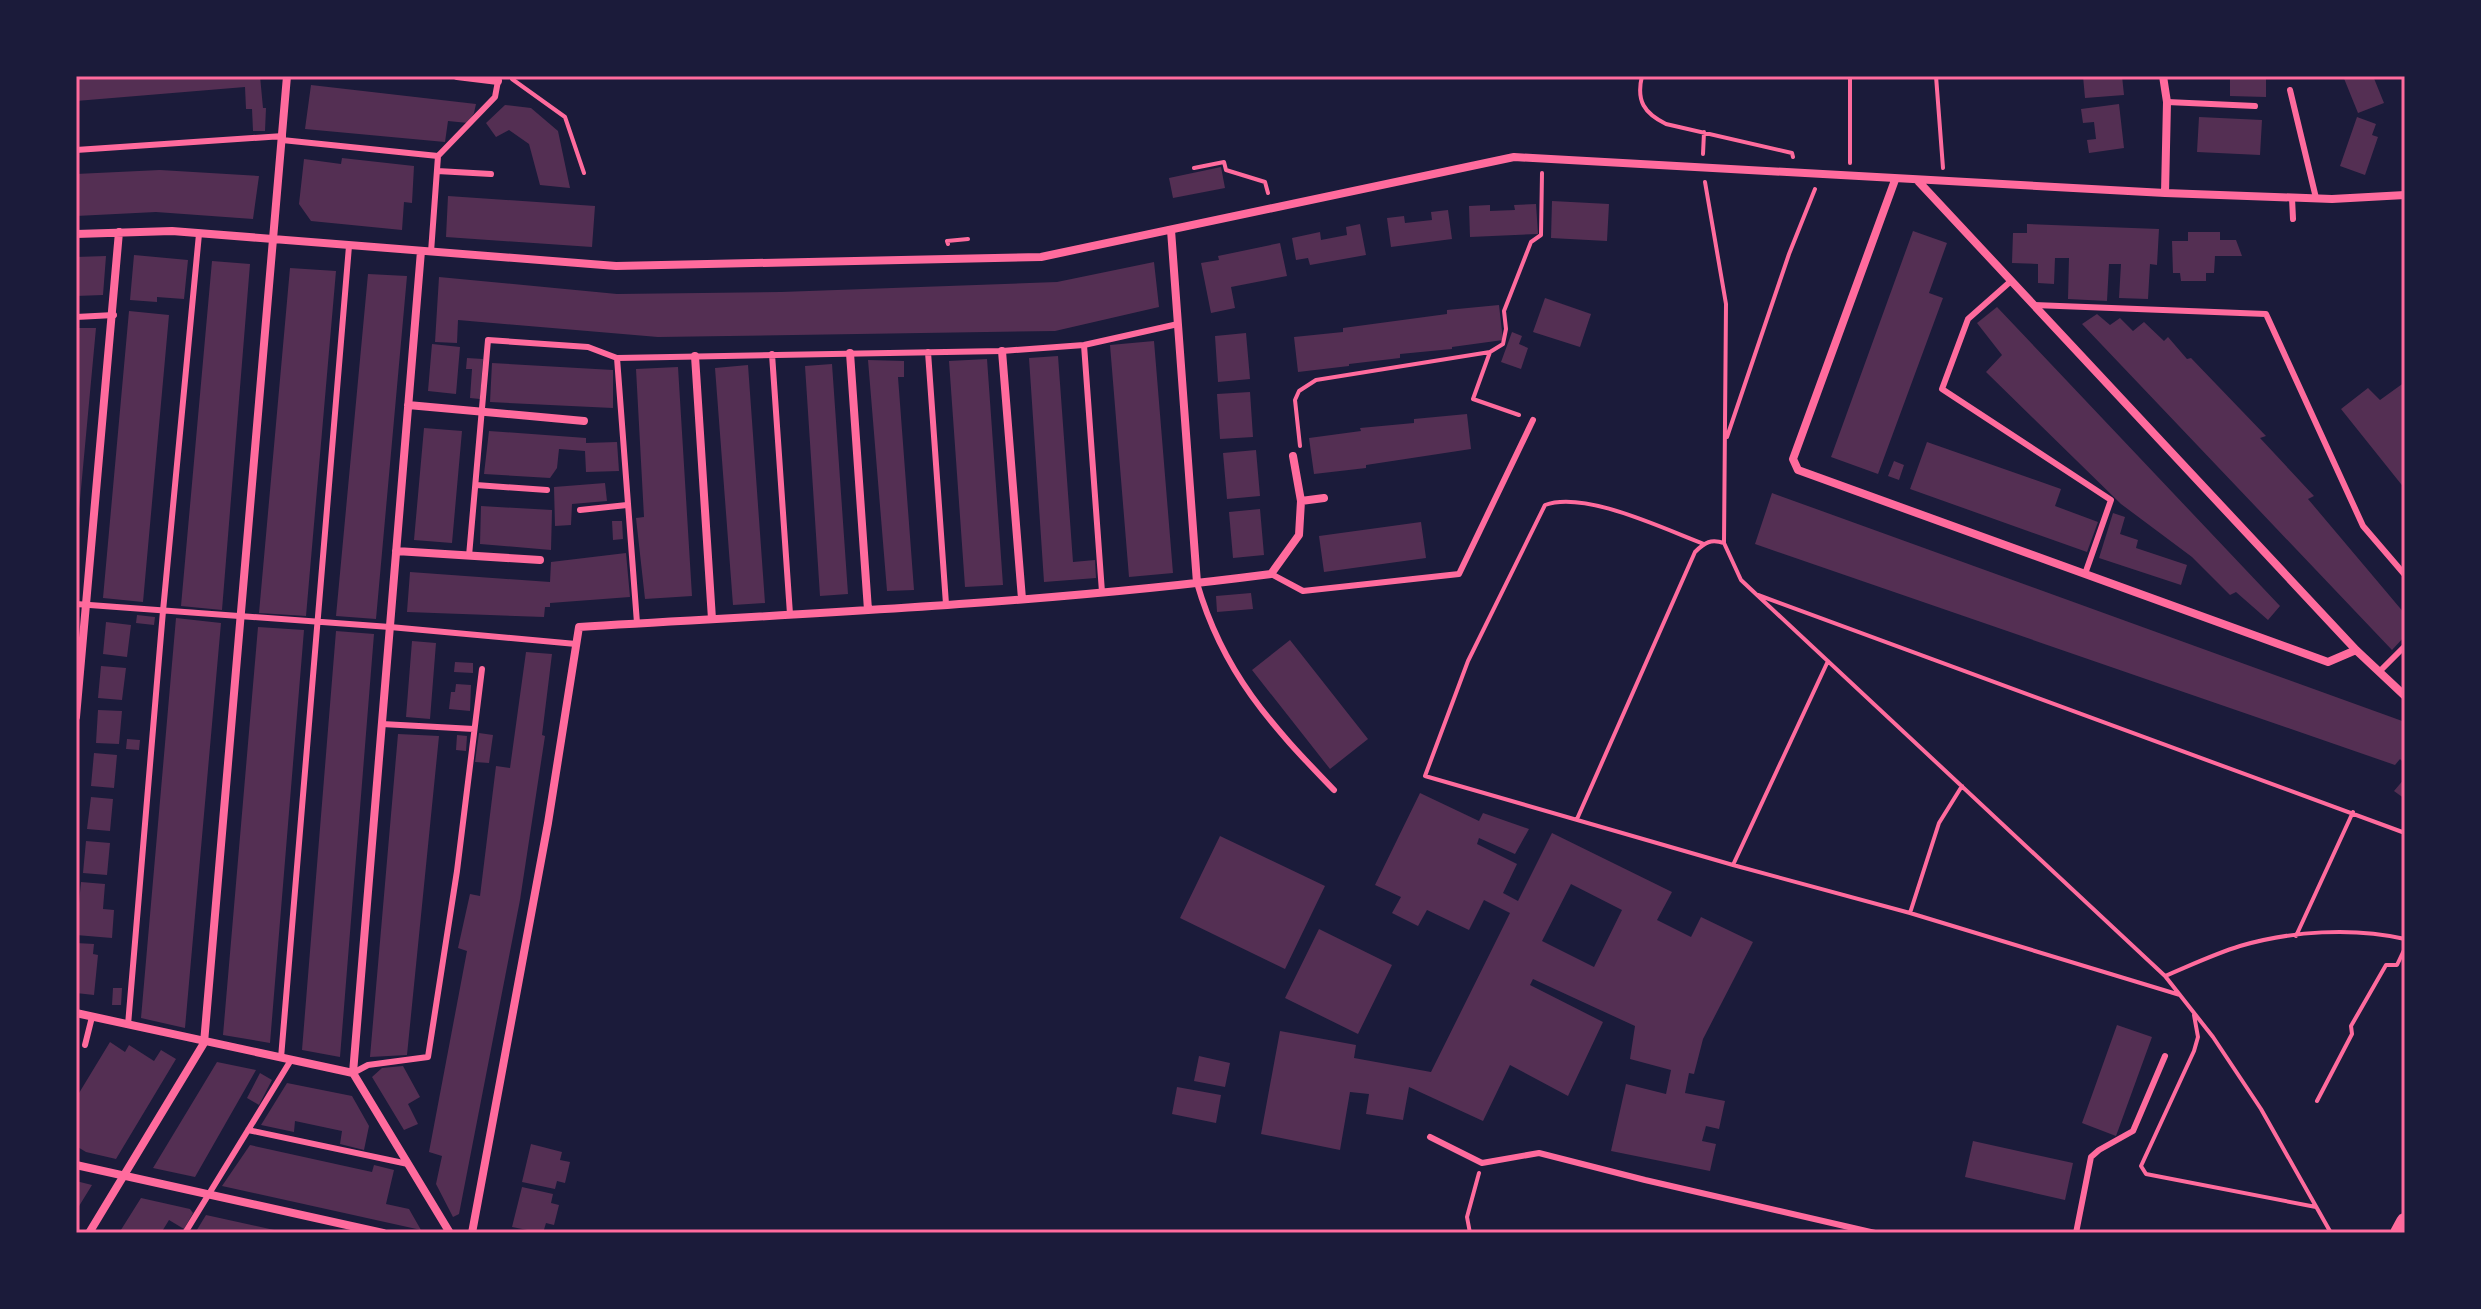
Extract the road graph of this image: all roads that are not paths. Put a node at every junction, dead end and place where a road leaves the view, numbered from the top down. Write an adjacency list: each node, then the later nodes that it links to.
1 (287, 76): 8 (street)
2 (457, 76): 4 (street)
3 (2163, 76): 6 (street)
4 (498, 81): 10 (lane)
5 (2290, 90): 18 (lane)
6 (2167, 102): 7 (lane); 15 (street)
7 (2255, 106)
8 (282, 138): 9 (lane); 10 (lane); 24 (street)
9 (76, 150)
10 (438, 156): 11 (lane)
11 (437, 171): 12 (lane); 26 (lane)
12 (491, 174)
13 (1895, 180): 14 (street); 20 (street); 54 (street)
14 (1918, 181): 15 (street); 27 (street)
15 (2165, 193): 17 (street)
16 (2405, 195): 18 (street)
17 (2292, 198): 18 (street); 19 (lane)
18 (2316, 198)
19 (2293, 219)
20 (1171, 230): 26 (street); 31 (street)
21 (119, 232): 22 (street); 23 (street); 29 (street)
22 (76, 234)
23 (199, 234): 24 (street); 63 (lane)
24 (274, 241): 25 (street); 65 (street)
25 (349, 246): 26 (street); 67 (lane)
26 (426, 252): 39 (street)
27 (2011, 281): 28 (street); 54 (lane)
28 (2034, 305): 55 (lane); 72 (street)
29 (114, 315): 30 (lane); 61 (street)
30 (76, 317)
31 (1178, 324): 32 (lane); 56 (street)
32 (1084, 345): 33 (lane); 57 (lane)
33 (1002, 351): 34 (lane); 58 (street)
34 (928, 352): 35 (lane); 60 (lane)
35 (850, 353): 36 (lane); 62 (street)
36 (772, 354): 37 (lane); 64 (lane)
37 (695, 356): 38 (lane); 66 (street)
38 (617, 358): 40 (lane); 48 (lane)
39 (408, 405): 40 (street); 50 (street)
40 (483, 412): 42 (street); 44 (lane)
41 (1533, 420): 53 (lane)
42 (584, 421)
43 (1293, 456): 47 (street)
44 (476, 485): 45 (lane); 51 (lane)
45 (547, 490)
46 (1324, 498): 47 (street)
47 (1301, 501): 53 (street)
48 (627, 505): 49 (lane); 68 (lane)
49 (580, 510)
50 (396, 551): 51 (street); 69 (street)
51 (469, 556): 52 (street)
52 (540, 560)
53 (1271, 574): 56 (street)
54 (2085, 574): 72 (street)
55 (2405, 575)
56 (1197, 583): 57 (street); 79 (lane)
57 (1102, 592): 58 (street)
58 (1022, 599): 60 (street)
59 (76, 604): 61 (lane)
60 (946, 604): 62 (street)
61 (87, 606): 63 (lane); 76 (street)
62 (868, 610): 64 (street)
63 (163, 611): 65 (lane); 82 (lane)
64 (790, 614): 66 (street)
65 (241, 618): 67 (lane); 83 (street)
66 (712, 619): 68 (street)
67 (318, 622): 69 (lane); 86 (lane)
68 (637, 623): 70 (street)
69 (390, 627): 70 (lane); 77 (street)
70 (576, 644): 100 (street)
71 (2405, 646): 74 (lane)
72 (2356, 650): 74 (street)
73 (482, 669): 78 (lane)
74 (2379, 672): 75 (street)
75 (2405, 696)
76 (76, 717)
77 (382, 724): 78 (lane); 88 (street)
78 (474, 729): 88 (lane)
79 (1334, 790)
80 (76, 1013): 81 (street)
81 (92, 1017): 82 (street); 84 (lane)
82 (128, 1025): 83 (street)
83 (204, 1043): 86 (street); 93 (street)
84 (85, 1045)
85 (2165, 1056): 102 (lane)
86 (281, 1058): 87 (street)
87 (291, 1060): 88 (street); 89 (lane)
88 (353, 1073): 91 (street)
89 (248, 1130): 91 (lane); 94 (lane)
90 (1430, 1137): 101 (lane)
91 (408, 1164): 99 (street)
92 (76, 1165): 93 (street)
93 (124, 1175): 94 (street); 96 (street)
94 (208, 1194): 97 (lane); 98 (street)
95 (2405, 1222): 103 (main road)
96 (89, 1233)
97 (185, 1233)
98 (383, 1233)
99 (450, 1233)
100 (472, 1233)
101 (1875, 1233)
102 (2076, 1233)
103 (2399, 1233)

